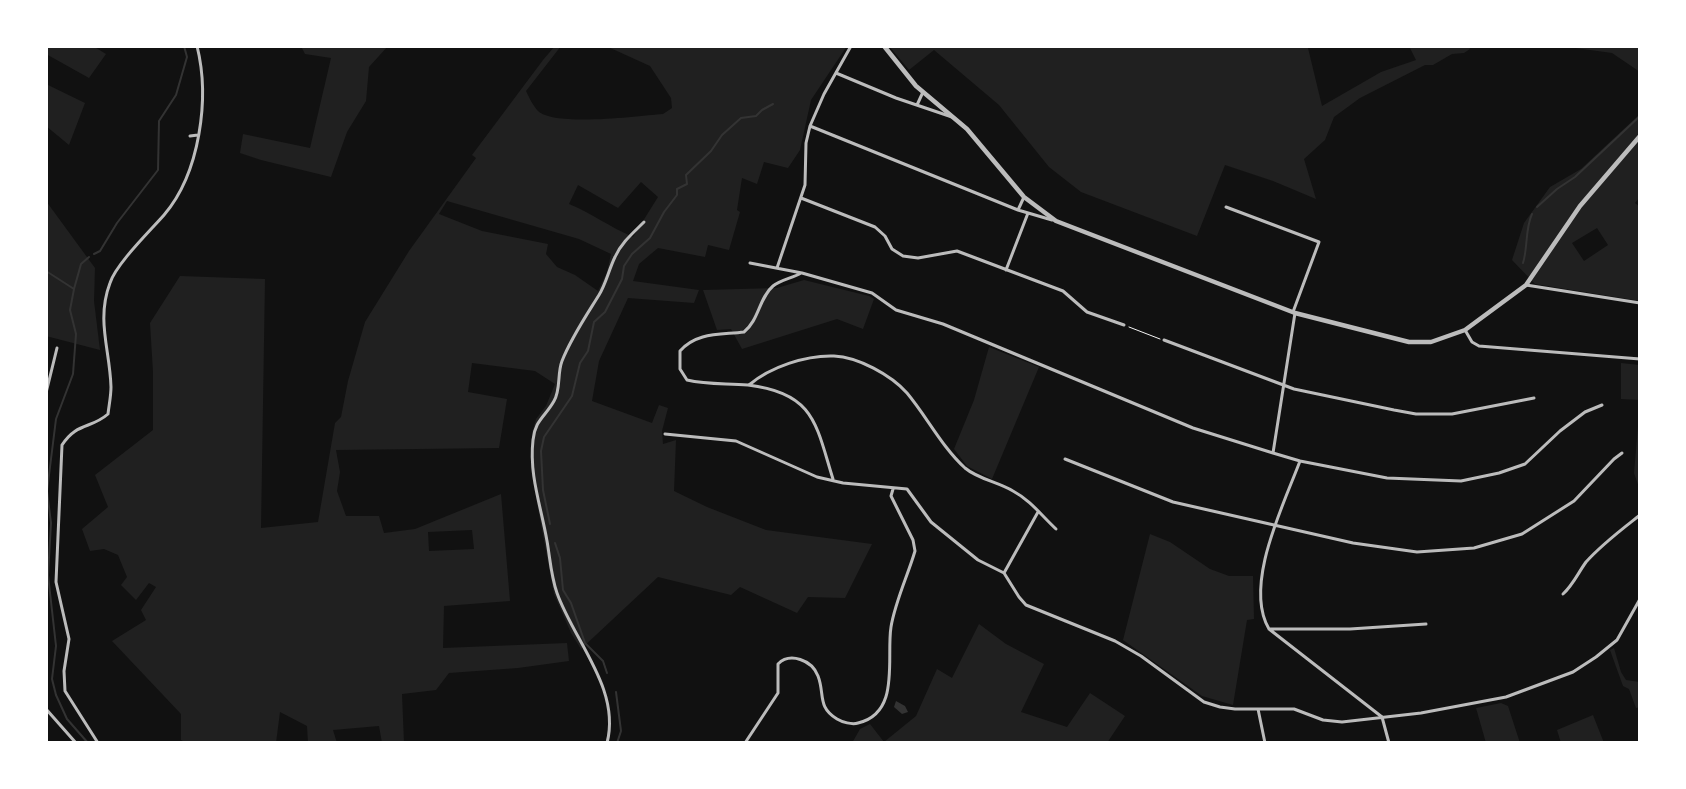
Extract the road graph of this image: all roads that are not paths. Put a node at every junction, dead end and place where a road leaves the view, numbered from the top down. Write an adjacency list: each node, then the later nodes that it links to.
1 (197, 46): 10 (street)
2 (851, 46): 4 (street)
3 (884, 46): 5 (street)
4 (836, 72): 6 (street); 8 (street)
5 (923, 92): 6 (street); 7 (street)
6 (917, 105): 7 (street)
7 (955, 118): 12 (street)
8 (810, 126): 13 (street); 15 (street)
9 (190, 136): 10 (street)
10 (198, 136): 56 (street)
11 (1640, 136): 23 (street)
12 (1024, 197): 15 (street); 17 (street)
13 (801, 198): 20 (street); 21 (street)
14 (1226, 207): 25 (street)
15 (1018, 210): 16 (street)
16 (1028, 213): 17 (street); 21 (street)
17 (1055, 220): 25 (street)
18 (644, 222): 57 (street)
19 (750, 263): 20 (street)
20 (777, 268): 22 (street)
21 (1006, 270): 26 (street)
22 (802, 273): 31 (street); 37 (street)
23 (1526, 285): 24 (street); 27 (street)
24 (1640, 303)
25 (1294, 313): 27 (street); 32 (street)
26 (1124, 325)
27 (1465, 330): 30 (street)
28 (1164, 340): 32 (street)
29 (56, 348): 33 (street)
30 (1640, 359)
31 (749, 385): 41 (street); 43 (street)
32 (1284, 386): 34 (street); 37 (street)
33 (46, 393)
34 (1534, 398)
35 (1602, 405): 40 (street)
36 (664, 434): 41 (street)
37 (1273, 453): 40 (street)
38 (1622, 453): 45 (street)
39 (1065, 459): 45 (street)
40 (1300, 461): 45 (street)
41 (833, 479): 42 (street)
42 (893, 489): 47 (street); 58 (street)
43 (1038, 512): 46 (street); 47 (street)
44 (1640, 515): 48 (street)
45 (1276, 525): 51 (street)
46 (1056, 529)
47 (1004, 572): 53 (street)
48 (1564, 594)
49 (1640, 599): 54 (street)
50 (1426, 624): 51 (street)
51 (1269, 629): 54 (street)
52 (46, 709): 55 (street)
53 (1258, 709): 54 (street); 59 (street)
54 (1382, 717): 60 (street)
55 (76, 743)
56 (98, 743)
57 (607, 743)
58 (745, 743)
59 (1265, 743)
60 (1389, 743)

